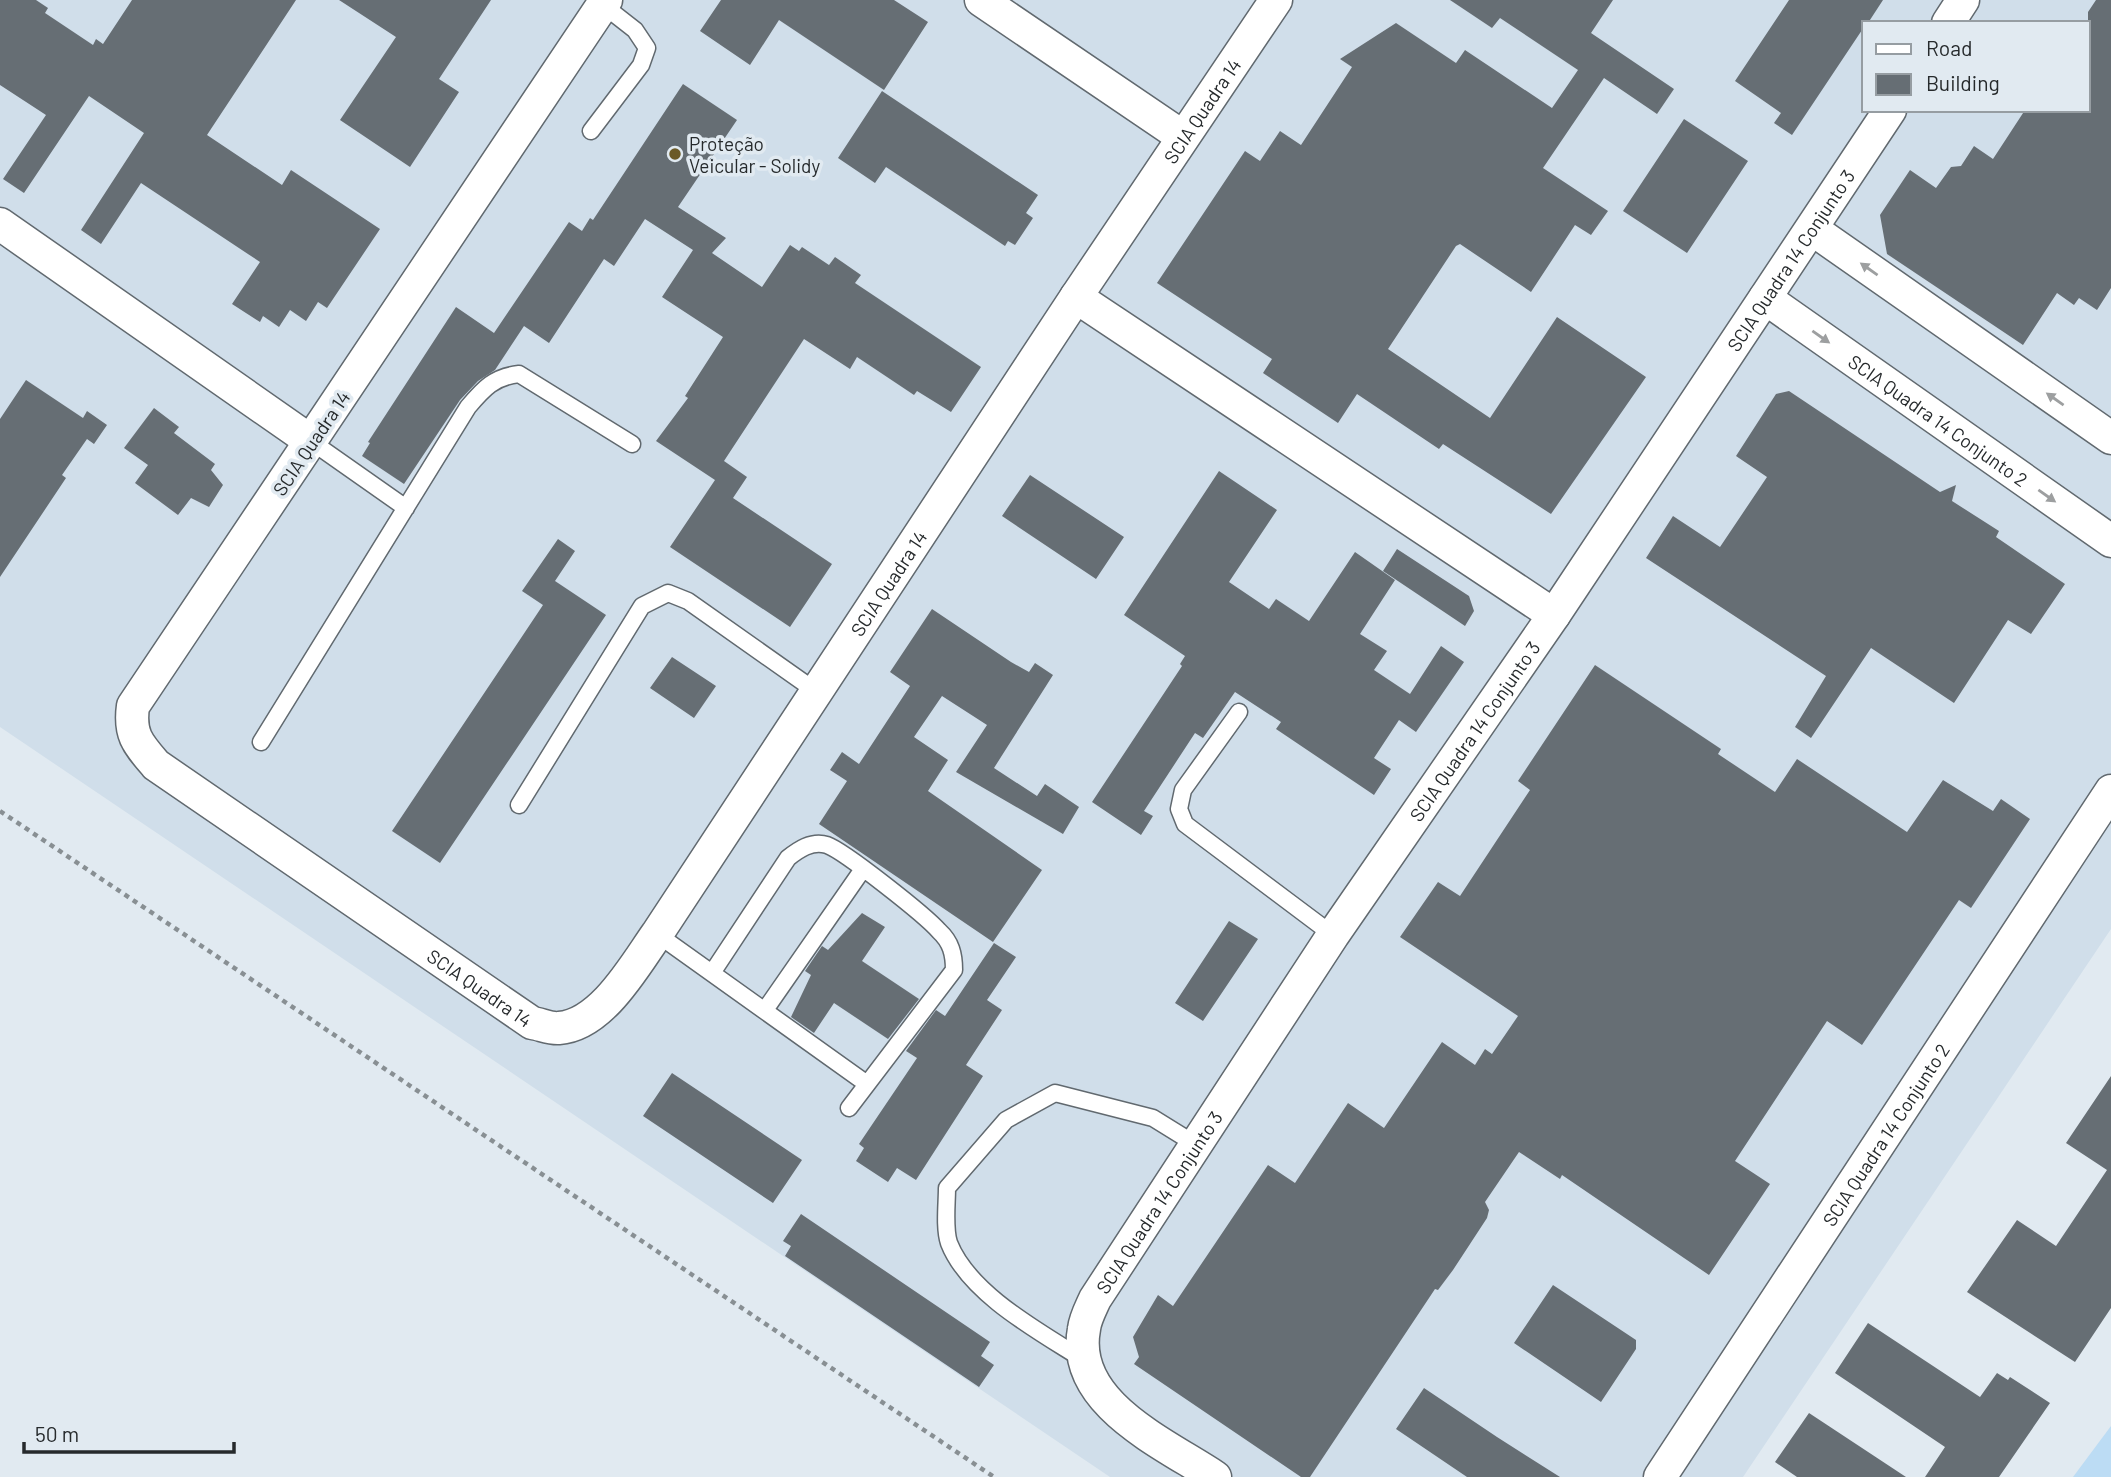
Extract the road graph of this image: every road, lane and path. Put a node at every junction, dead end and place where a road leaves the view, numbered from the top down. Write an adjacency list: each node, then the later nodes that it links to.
1 (981, 0): 8 (street)
2 (1276, 0): 8 (street, SCIA Quadra 14)
3 (1963, 0): 5 (street)
4 (605, 3): 7 (lane); 14 (street, SCIA Quadra 14)
5 (1949, 21)
6 (1889, 112): 10 (street, SCIA Quadra 14 Conjunto 3)
7 (592, 131)
8 (1183, 137): 11 (street, SCIA Quadra 14)
9 (0, 224): 14 (street)
10 (1812, 229): 12 (street, SCIA Quadra 14 Conjunto 3); 13 (street, one-way to 10)
11 (1076, 297): 18 (street); 19 (street, SCIA Quadra 14)
12 (1765, 298): 17 (street, SCIA Quadra 14 Conjunto 2, one-way to 17); 18 (street, SCIA Quadra 14 Conjunto 3)
13 (2111, 438)
14 (312, 442): 16 (lane); 26 (street, SCIA Quadra 14)
15 (632, 444): 16 (lane)
16 (406, 508): 21 (lane)
17 (2111, 541)
18 (1554, 615): 27 (street, SCIA Quadra 14 Conjunto 3)
19 (817, 692): 23 (lane); 26 (street, SCIA Quadra 14)
20 (1239, 712): 27 (lane)
21 (261, 742)
22 (2111, 791): 36 (street, SCIA Quadra 14 Conjunto 2)
23 (519, 805)
24 (0, 811): 34 (path)
25 (863, 869): 28 (lane); 29 (lane); 30 (lane)
26 (657, 934): 28 (lane)
27 (1333, 934): 32 (street, SCIA Quadra 14 Conjunto 3)
28 (712, 973): 29 (lane)
29 (765, 1010): 30 (lane)
30 (867, 1084): 31 (lane)
31 (849, 1108)
32 (1195, 1144): 33 (street, SCIA Quadra 14 Conjunto 3); 33 (lane)
33 (1084, 1360): 35 (street)
34 (994, 1477)
35 (1215, 1477)
36 (1660, 1477)

